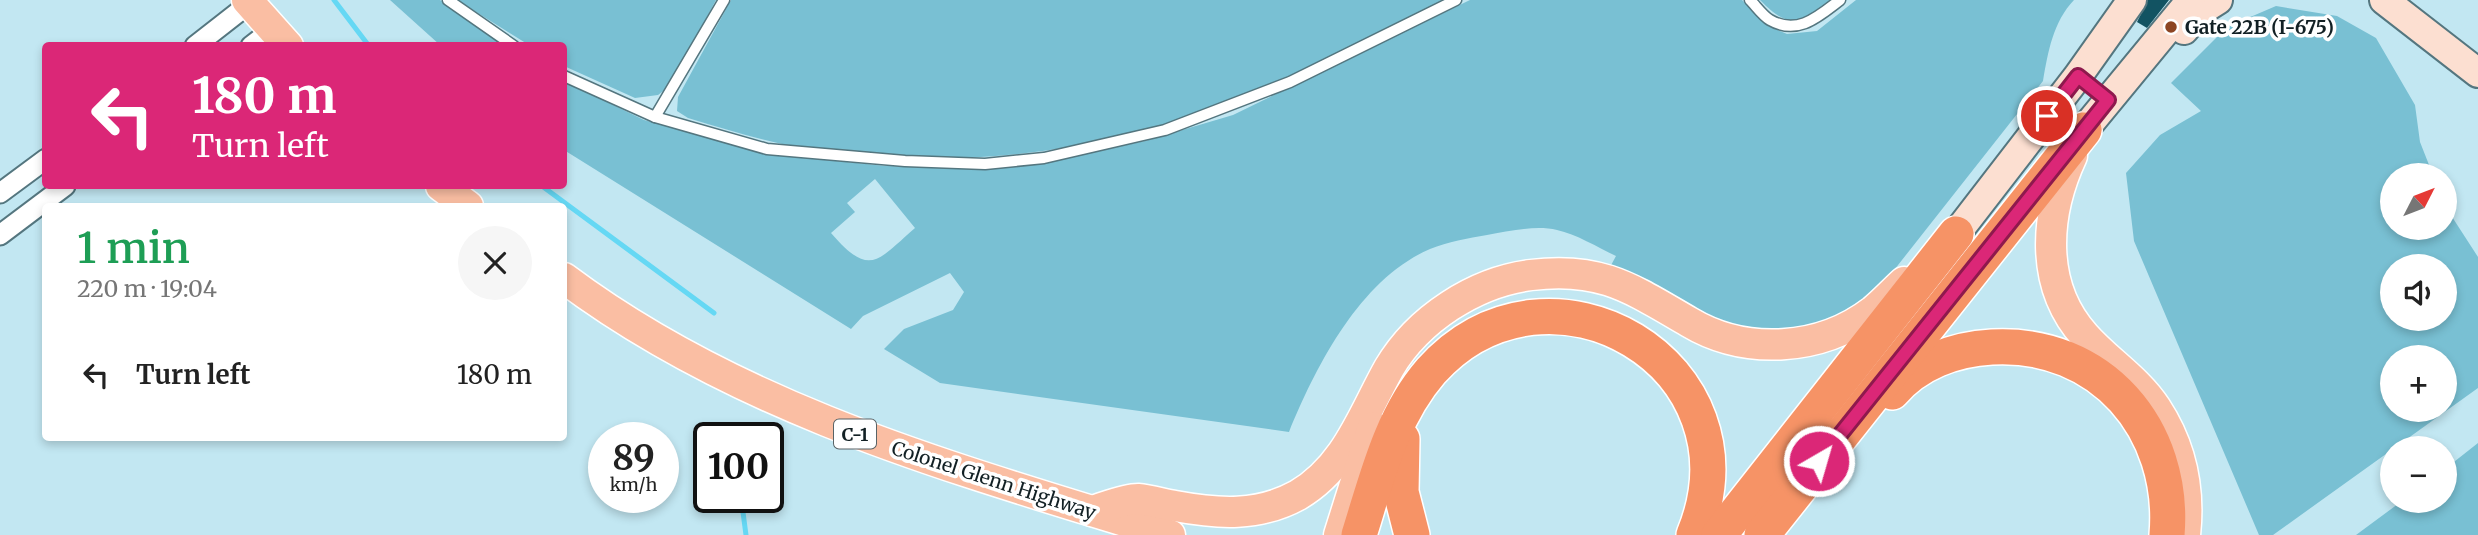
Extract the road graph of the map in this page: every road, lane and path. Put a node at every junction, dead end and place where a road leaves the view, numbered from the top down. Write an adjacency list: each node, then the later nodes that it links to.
1 (447, 0): 16 (lane)
2 (724, 0): 22 (lane)
3 (1456, 0): 22 (lane)
4 (1750, 0): 5 (lane)
5 (1840, 0)
6 (2124, 0): 13 (street)
7 (2132, 0): 13 (street)
8 (2218, 0): 17 (street)
9 (2369, 0): 12 (street)
10 (2191, 1): 17 (street)
11 (249, 2): 14 (main road); 15 (street)
12 (2390, 5): 18 (street)
13 (2107, 33): 19 (street)
14 (270, 40)
15 (200, 42)
16 (508, 42)
17 (2142, 60): 21 (street)
18 (2478, 73)
19 (2078, 76): 21 (lane); 31 (street)
20 (567, 77): 22 (lane)
21 (2108, 100): 23 (street)
22 (655, 117)
23 (2084, 130): 35 (highway); 45 (main road)
24 (42, 162): 27 (street)
25 (61, 189): 29 (street)
26 (444, 189): 30 (main road)
27 (0, 193)
28 (42, 203): 32 (street)
29 (42, 203)
30 (464, 203)
31 (1956, 234): 34 (main road); 42 (highway)
32 (0, 235)
33 (567, 280): 36 (main road, Colonel Glenn Highway / C-1)
34 (1389, 408): 36 (main road); 38 (main road); 39 (highway); 40 (highway); 41 (highway)
35 (1834, 442): 43 (highway); 44 (highway)
36 (1092, 511): 37 (main road, Colonel Glenn Highway / C-1)
37 (1170, 535)
38 (1339, 535)
39 (1359, 535)
40 (1412, 535)
41 (1694, 535)
42 (1719, 535)
43 (1762, 535)
44 (2167, 535)
45 (2185, 535)

